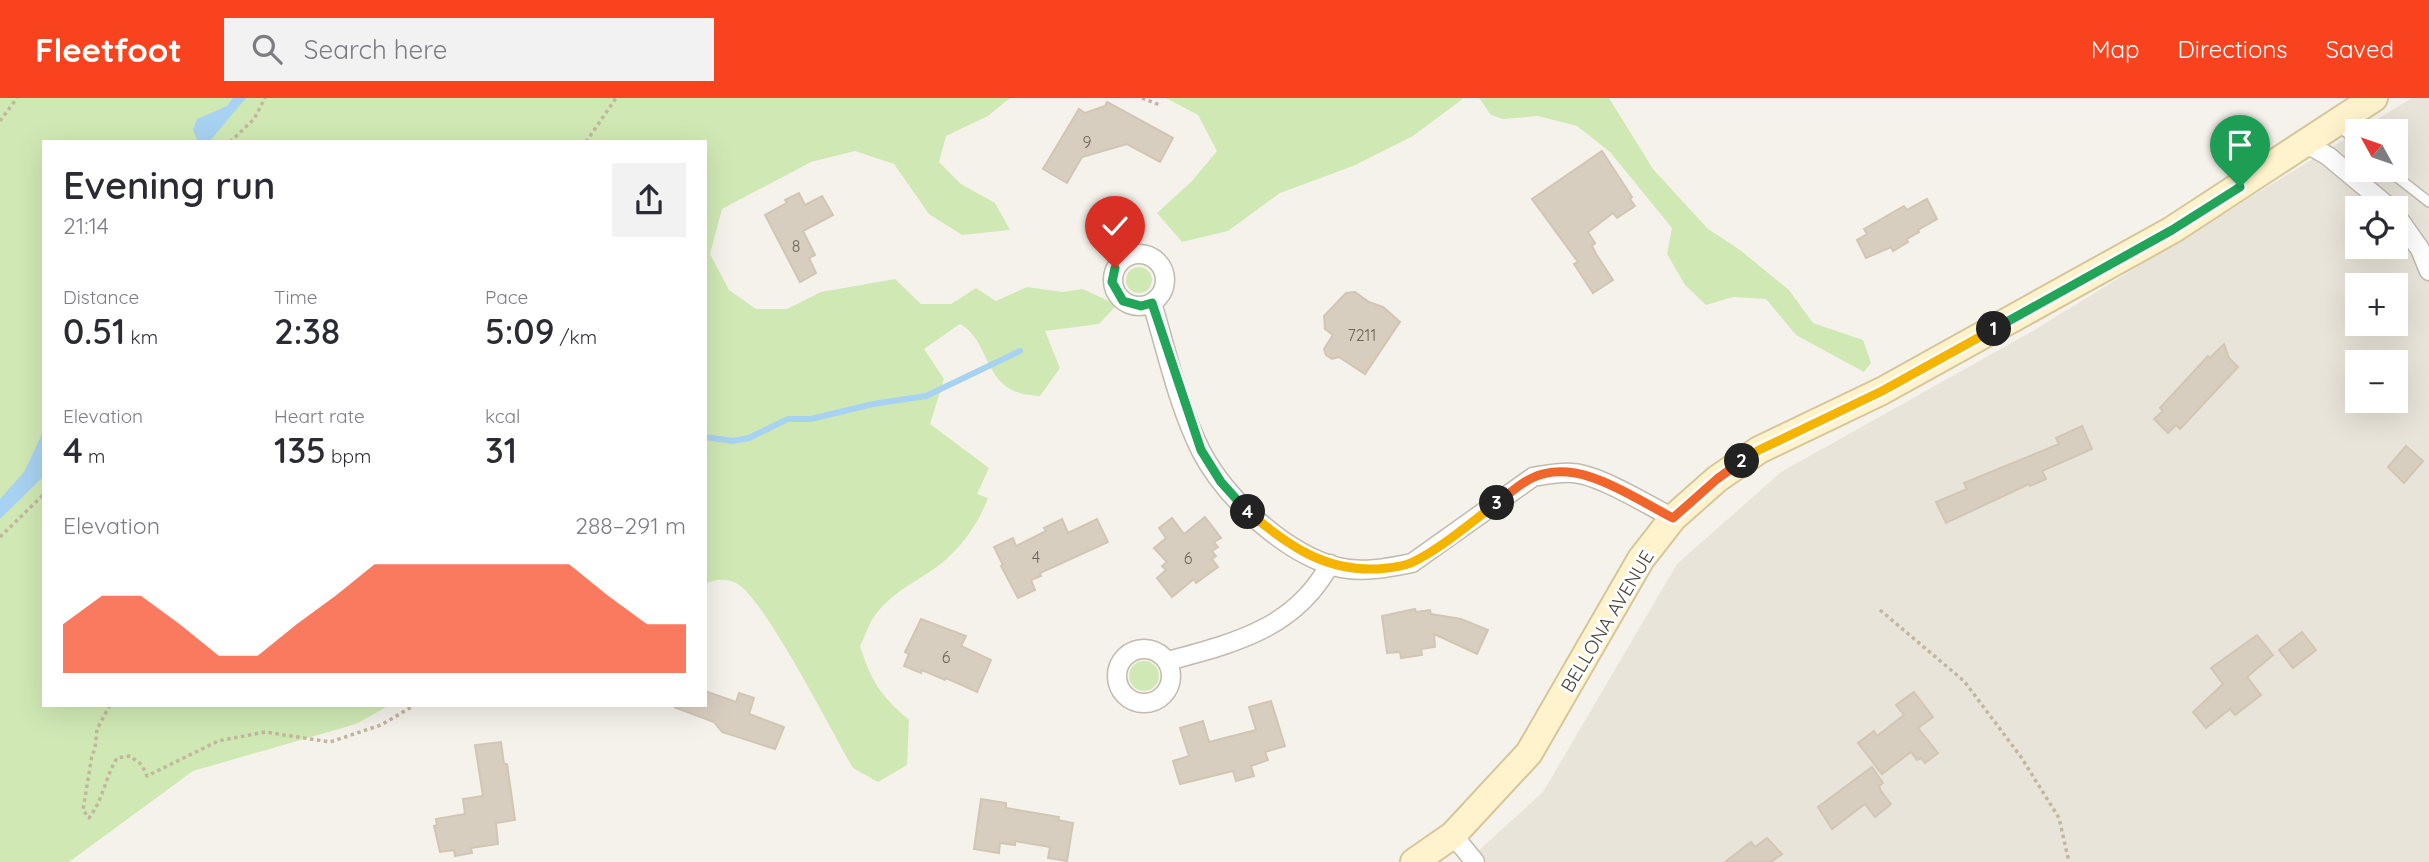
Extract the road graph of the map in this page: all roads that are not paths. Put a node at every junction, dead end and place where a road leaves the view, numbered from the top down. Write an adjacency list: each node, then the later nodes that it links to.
1 (2374, 98): 2 (main road, BELLONA AVENUE)
2 (2337, 124): 3 (lane); 4 (main road, BELLONA AVENUE)
3 (2345, 131)
4 (2307, 144): 6 (street); 11 (main road, BELLONA AVENUE)
5 (2403, 182): 7 (lane)
6 (2376, 196)
7 (2429, 202)
8 (2408, 232): 9 (street)
9 (2429, 271)
10 (1152, 303): 12 (street)
11 (1673, 518): 12 (street); 14 (main road, BELLONA AVENUE)
12 (1330, 564): 13 (street)
13 (1168, 661)
14 (1452, 835): 15 (main road, BELLONA AVENUE); 16 (street)
15 (1414, 862)
16 (1475, 862)

